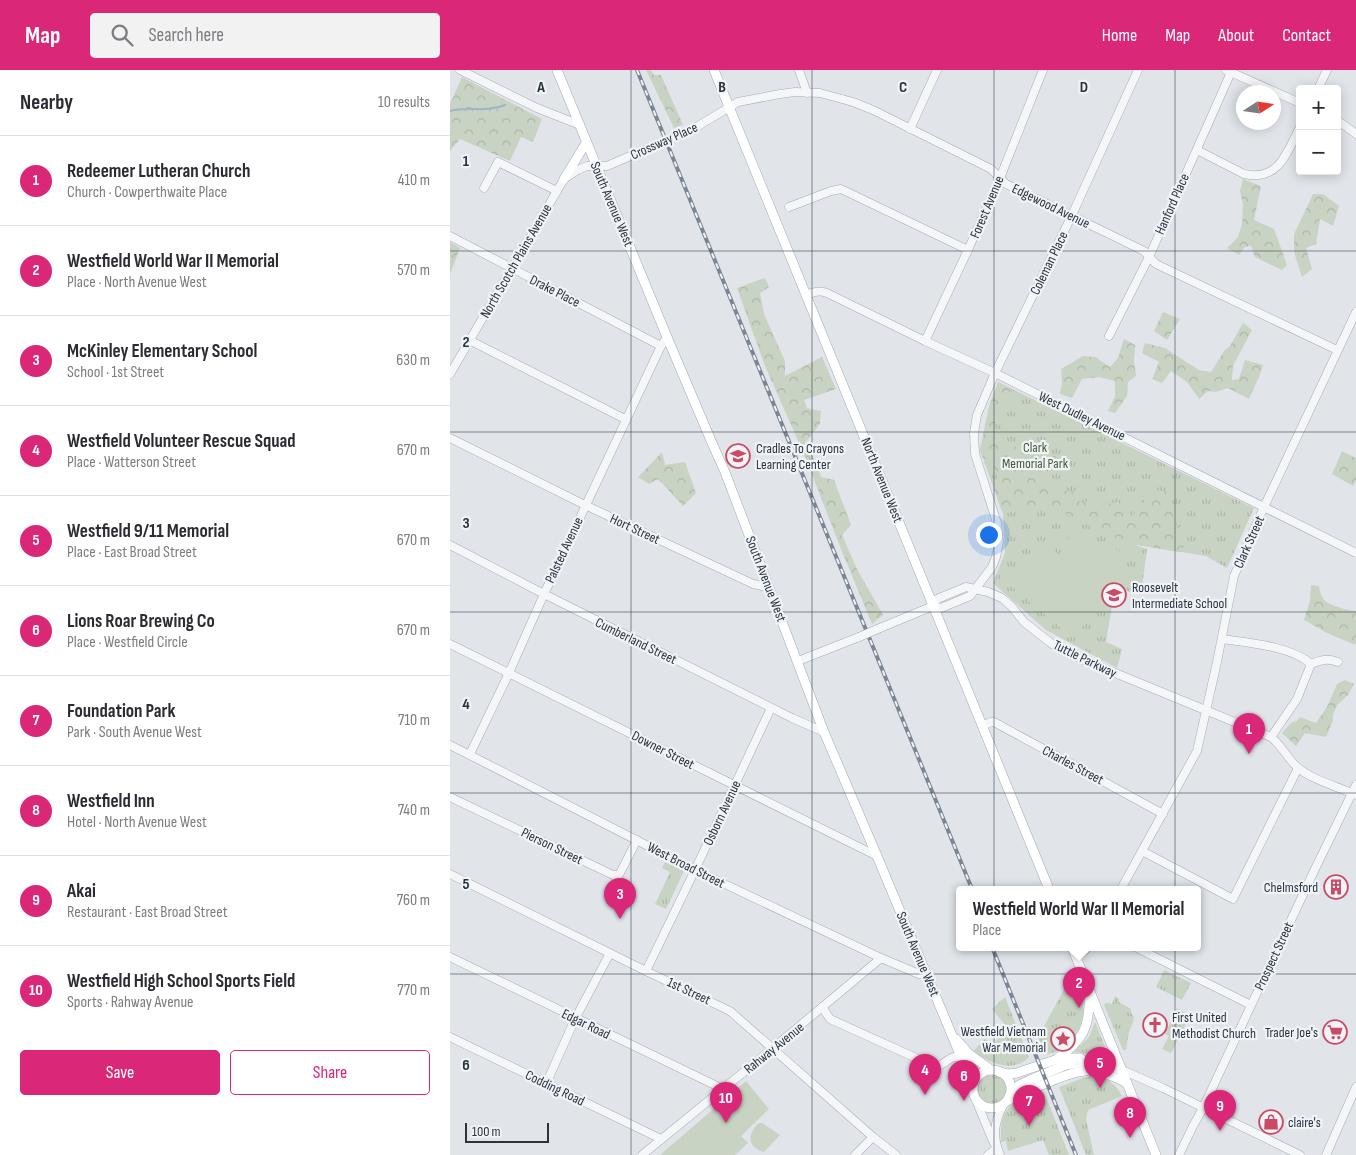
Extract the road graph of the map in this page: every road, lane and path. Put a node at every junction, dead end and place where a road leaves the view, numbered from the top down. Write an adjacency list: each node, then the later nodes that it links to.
1 (460, 70): 15 (street)
2 (557, 70): 15 (main road, South Avenue West)
3 (714, 70): 13 (main road, North Avenue West)
4 (799, 70): 11 (street)
5 (937, 70): 16 (street)
6 (1043, 70): 22 (street, Forest Avenue)
7 (1138, 70): 27 (street, Coleman Place)
8 (1327, 70): 10 (street)
9 (1229, 71): 12 (street); 20 (street, Hanford Place)
10 (1320, 85)
11 (807, 93): 13 (street, Edgewood Avenue); 16 (street, Edgewood Avenue)
12 (1296, 101)
13 (730, 107): 21 (street, Crossway Place); 32 (main road, North Avenue West)
14 (1341, 123): 18 (street)
15 (580, 125): 19 (main road, South Avenue West)
16 (910, 129): 22 (street, Edgewood Avenue)
17 (1298, 130): 20 (street)
18 (1356, 134)
19 (586, 143): 21 (main road, South Avenue West); 23 (main road)
20 (1196, 150): 30 (street, Hanford Place)
21 (596, 166): 23 (street, North Scotch Plains Avenue); 36 (main road, South Avenue West)
22 (1000, 178): 27 (street, Edgewood Avenue); 29 (street, Forest Avenue)
23 (564, 179): 25 (street, North Scotch Plains Avenue)
24 (484, 188): 25 (street)
25 (557, 190): 31 (street, North Scotch Plains Avenue)
26 (789, 208): 29 (street)
27 (1072, 215): 30 (street, Edgewood Avenue); 41 (street, Coleman Place)
28 (450, 236): 31 (street, Drake Place)
29 (968, 250): 38 (street, Forest Avenue)
30 (1149, 257): 35 (street, Hanford Place); 40 (street, Edgewood Avenue)
31 (511, 268): 37 (street, North Scotch Plains Avenue); 39 (street, Drake Place)
32 (806, 295): 38 (street, West Dudley Avenue); 52 (main road, North Avenue West)
33 (1356, 312): 34 (street, Clark Street)
34 (1354, 323): 40 (street, Clark Street)
35 (1109, 336)
36 (667, 337): 39 (street, Palsted Avenue); 49 (main road, South Avenue West)
37 (469, 340): 42 (street, North Scotch Plains Avenue); 43 (street)
38 (925, 341): 41 (street, West Dudley Avenue)
39 (661, 346): 43 (street, Palsted Avenue)
40 (1338, 350): 46 (street, Clark Street)
41 (995, 373): 46 (street, West Dudley Avenue); 50 (street)
42 (450, 374)
43 (625, 419): 45 (street, Palsted Avenue)
44 (450, 438): 45 (street, Hort Street)
45 (585, 505): 49 (street, Hort Street); 51 (street, Palsted Avenue)
46 (1264, 506): 48 (street, West Dudley Avenue); 53 (street, Clark Street)
47 (450, 545): 51 (street, Cumberland Street)
48 (1356, 553)
49 (768, 585): 55 (main road, South Avenue West)
50 (976, 589): 52 (street); 60 (street, Tuttle Parkway)
51 (544, 594): 58 (street, Palsted Avenue); 59 (street, Cumberland Street)
52 (933, 606): 55 (street, bridge); 61 (main road, North Avenue West)
53 (1222, 639): 57 (street); 60 (street, Clark Street)
54 (450, 644): 58 (street, Downer Street)
55 (798, 661): 62 (main road, South Avenue West)
56 (1338, 662): 57 (street)
57 (1310, 664): 63 (street)
58 (509, 673): 65 (street, Palsted Avenue); 68 (street, Downer Street)
59 (771, 708): 62 (street, Cumberland Street); 68 (street, Osborn Avenue)
60 (1206, 711): 63 (street, Tuttle Parkway); 71 (street, Clark Street)
61 (982, 726): 71 (street, Charles Street); 77 (main road, North Avenue West)
62 (824, 732): 74 (main road, South Avenue West)
63 (1271, 736): 66 (street)
64 (450, 745): 65 (street, West Broad Street)
65 (470, 754): 72 (street, West Broad Street)
66 (1298, 768): 69 (street); 73 (street)
67 (1356, 785): 69 (street, Prospect Street)
68 (735, 786): 74 (street, Downer Street); 75 (street, Osborn Avenue)
69 (1354, 794): 87 (street, Prospect Street)
70 (450, 797): 72 (street, Pierson Street)
71 (1163, 814): 73 (street, Clark Street)
72 (637, 840): 75 (street, West Broad Street)
73 (1142, 851): 78 (street, Clark Street)
74 (877, 856): 85 (main road, South Avenue West)
75 (695, 870): 83 (street, West Broad Street); 84 (street, Osborn Avenue)
76 (450, 874): 81 (street, 1st Street)
77 (1047, 886)
78 (1123, 886)
79 (1073, 951): 86 (main road)
80 (1143, 951): 87 (street)
81 (610, 953): 84 (street, 1st Street); 89 (street)
82 (450, 956): 89 (street, Edgar Road)
83 (881, 958): 85 (street, West Broad Street); 88 (street, Rahway Avenue)
84 (646, 970): 92 (street, 1st Street)
85 (926, 975): 90 (main road, South Avenue West)
86 (1088, 988): 94 (main road); 96 (main road)
87 (1251, 1005): 105 (street, Prospect Street)
88 (822, 1008): 92 (street, Rahway Avenue); 93 (street)
89 (575, 1018): 100 (street); 102 (street, Edgar Road)
90 (952, 1033): 93 (main road, South Avenue West); 97 (main road, South Avenue West)
91 (450, 1037): 100 (street, Codding Road)
92 (772, 1049): 102 (street, Rahway Avenue); 106 (street, 1st Street)
93 (962, 1057): 98 (main road, South Avenue West)
94 (1055, 1060): 95 (main road); 97 (main road)
95 (1086, 1062): 96 (main road); 104 (main road)
96 (1122, 1070): 99 (main road); 105 (street)
97 (995, 1071): 98 (main road); 104 (main road)
98 (974, 1083): 103 (main road)
99 (1126, 1083): 104 (main road); 113 (main road)
100 (546, 1084): 107 (street, Codding Road)
101 (1356, 1087): 116 (street)
102 (722, 1090): 107 (street, Rahway Avenue)
103 (976, 1100): 104 (main road); 108 (street)
104 (1006, 1101): 108 (street)
105 (1203, 1108): 114 (street, Prospect Street); 115 (street)
106 (873, 1137): 110 (street); 111 (street, 1st Street)
107 (661, 1139): 109 (street, Rahway Avenue)
108 (999, 1152): 112 (street)
109 (642, 1155)
110 (855, 1155)
111 (896, 1155)
112 (988, 1155)
113 (1156, 1155)
114 (1179, 1155)
115 (1300, 1155)
116 (1326, 1155)

